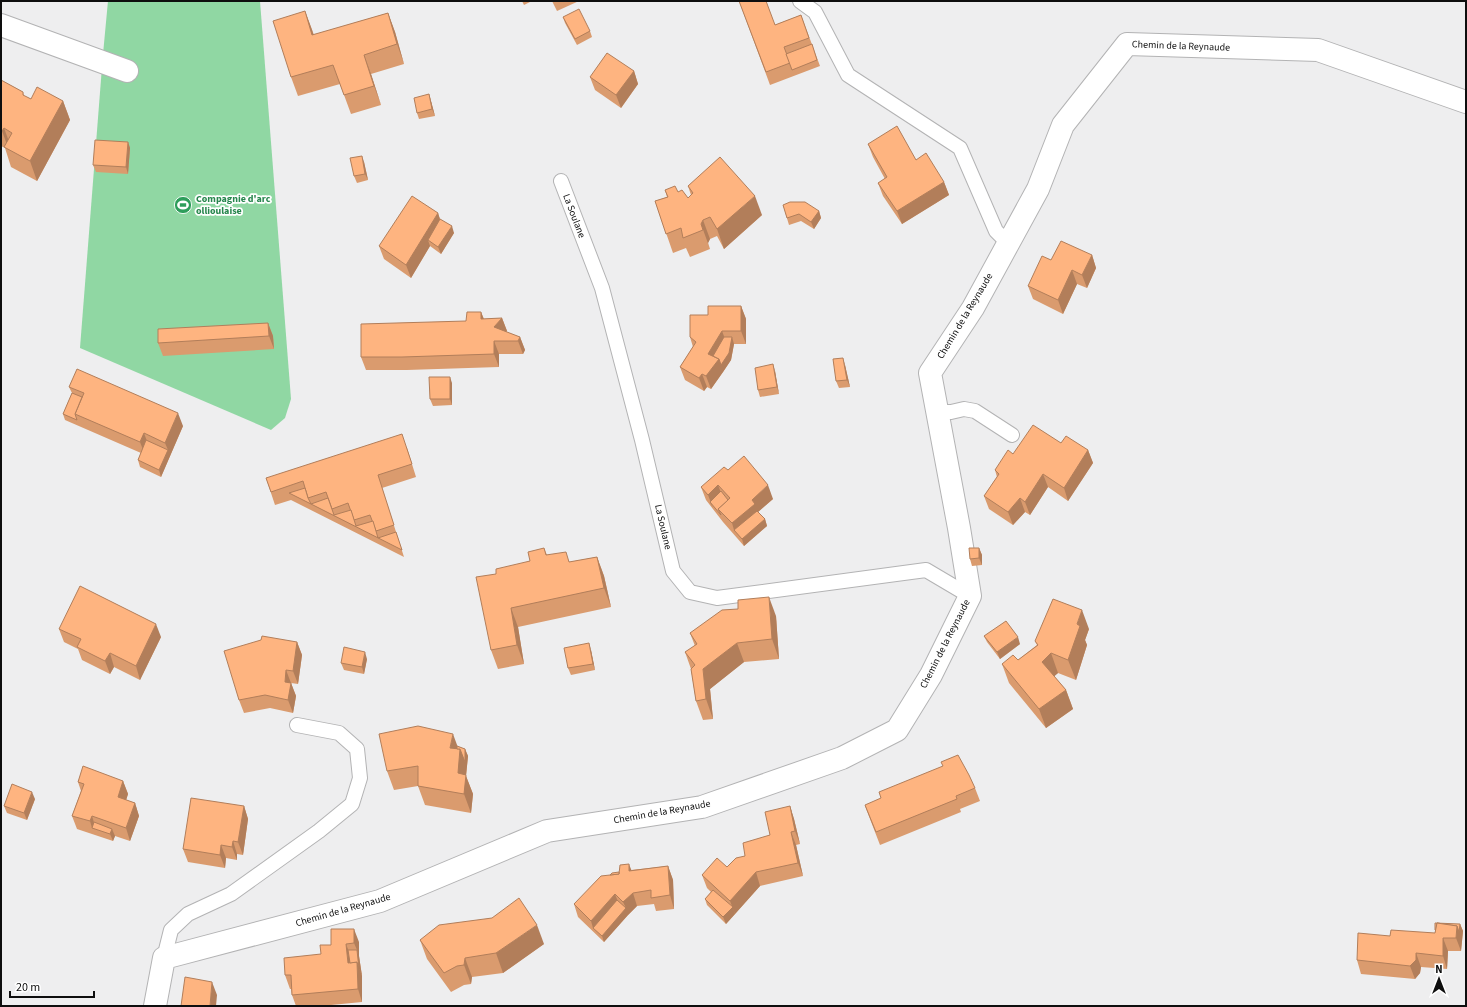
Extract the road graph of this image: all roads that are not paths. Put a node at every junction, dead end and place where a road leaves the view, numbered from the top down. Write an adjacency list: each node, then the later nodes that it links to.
1 (800, 1): 6 (lane)
2 (1, 25): 3 (street)
3 (127, 71)
4 (1466, 102): 6 (street, Chemin de la Reynaude)
5 (561, 181): 9 (lane, La Soulane)
6 (1008, 243): 7 (street, Chemin de la Reynaude)
7 (938, 412): 8 (lane); 9 (street, Chemin de la Reynaude)
8 (1012, 435)
9 (970, 596): 11 (street, Chemin de la Reynaude)
10 (297, 725): 11 (lane)
11 (164, 958): 12 (street)
12 (155, 1006)

